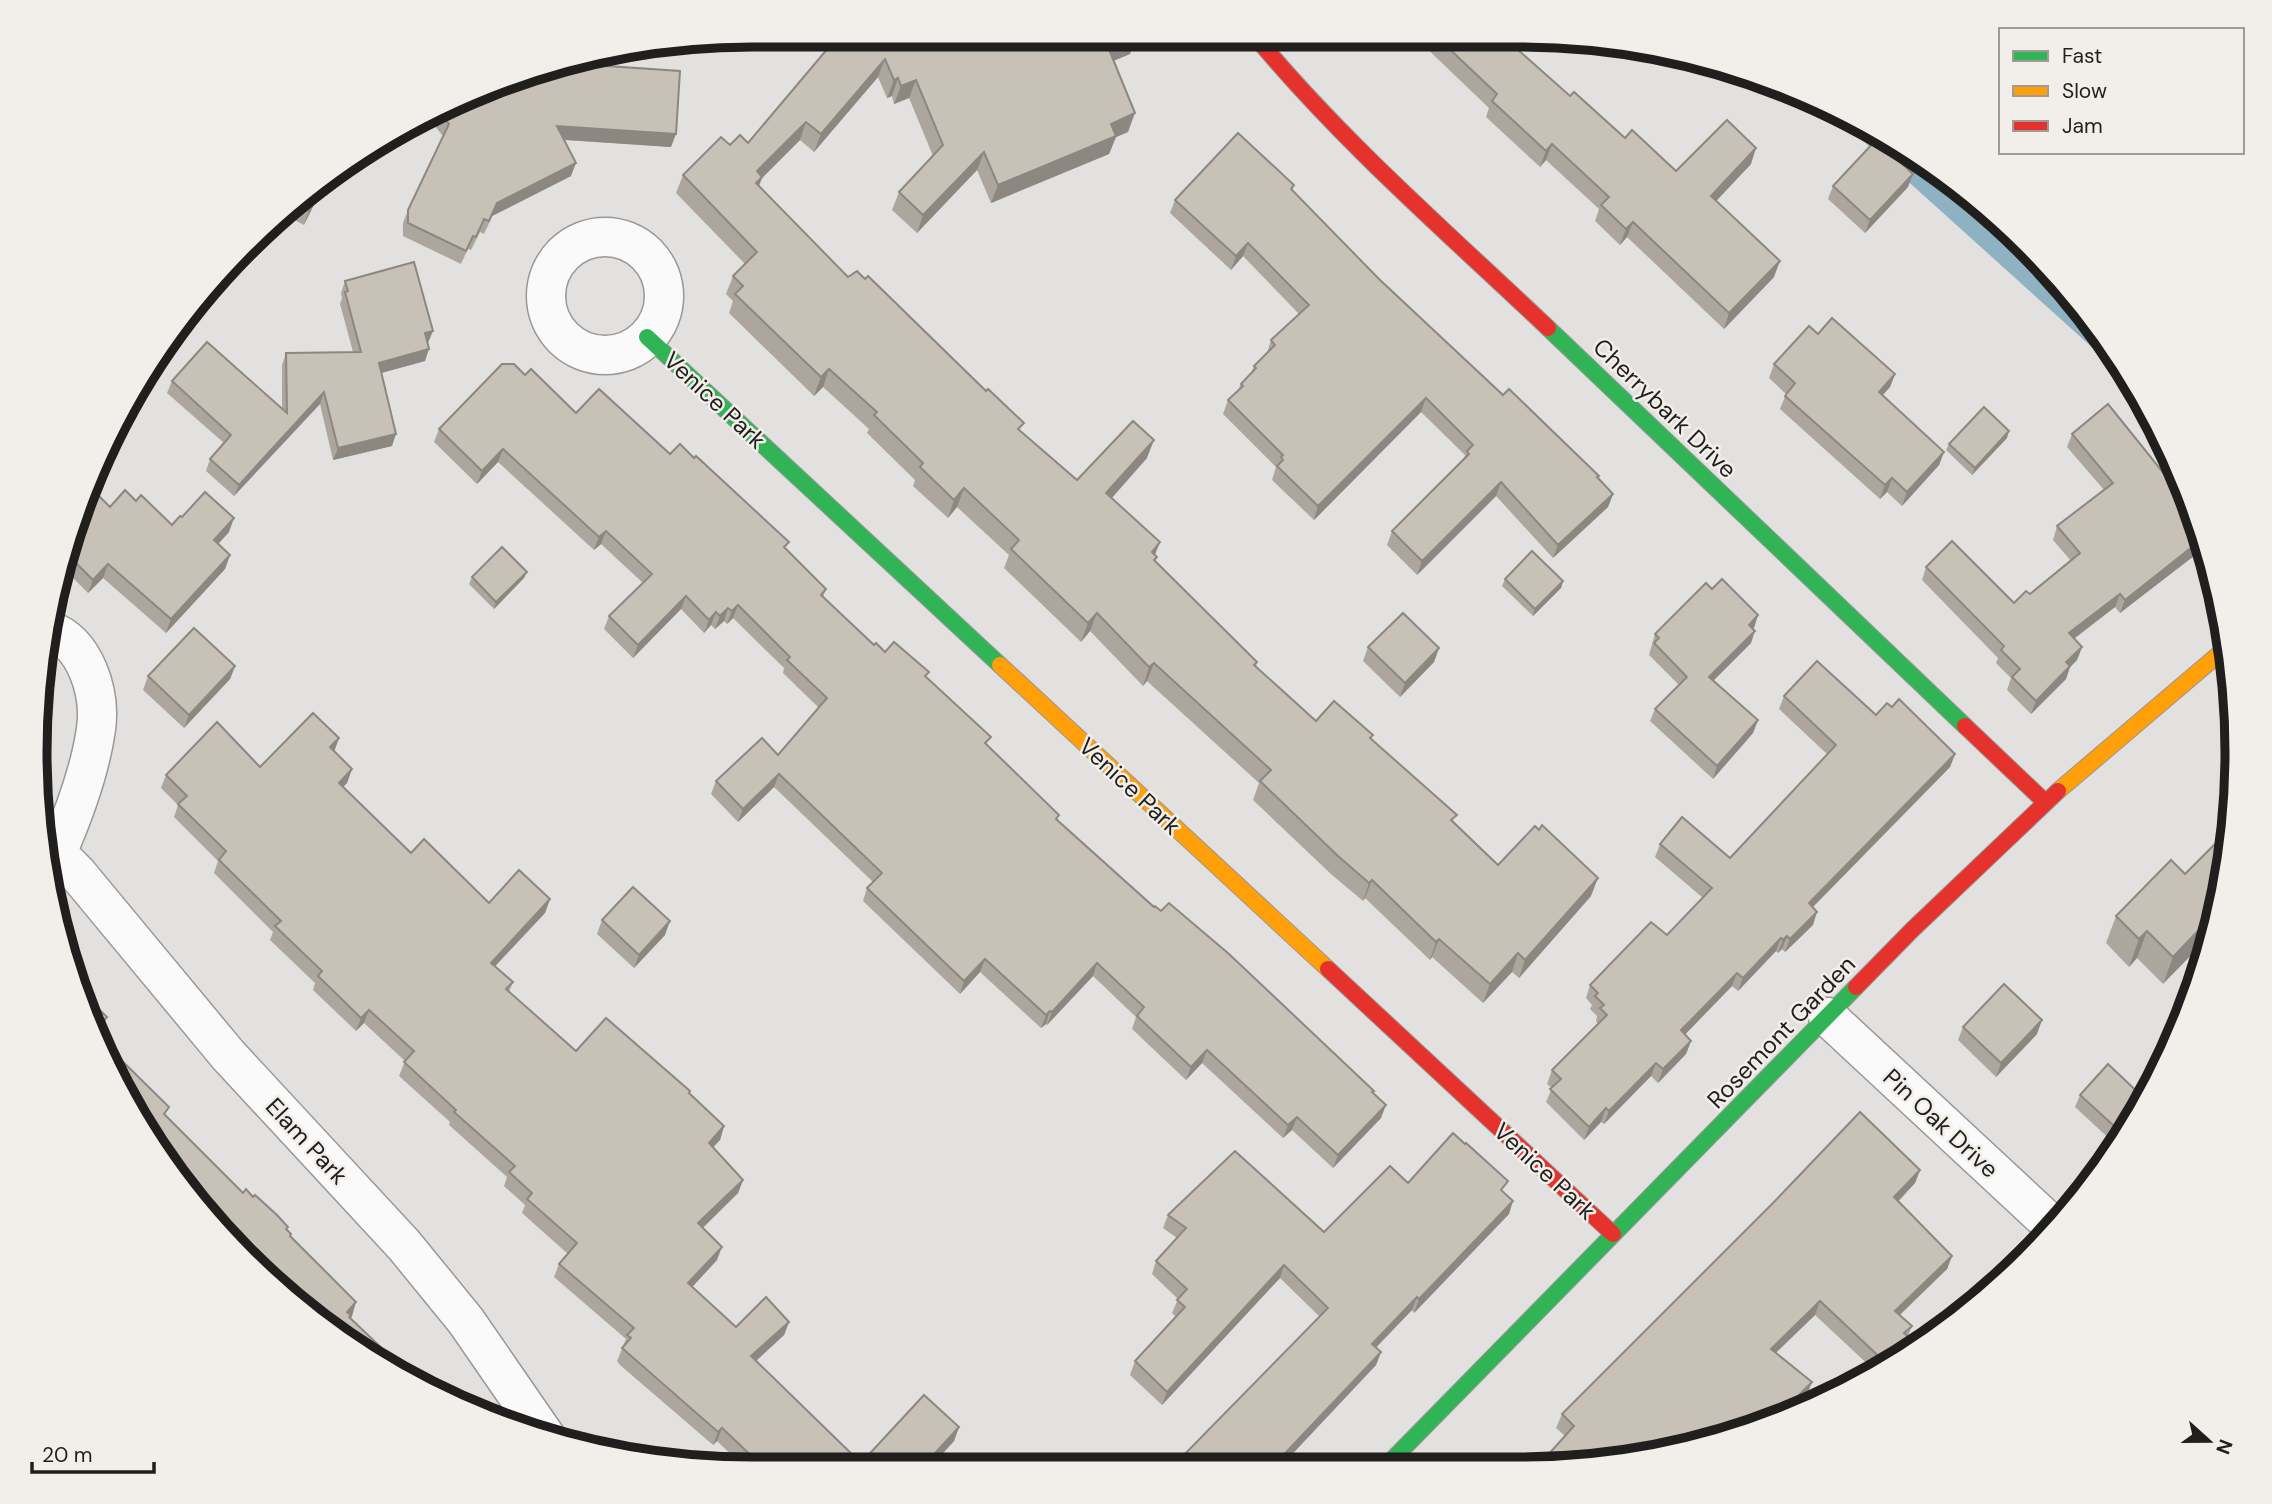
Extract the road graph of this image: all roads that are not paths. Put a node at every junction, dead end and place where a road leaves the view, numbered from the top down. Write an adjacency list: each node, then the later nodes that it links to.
1 (1264, 47): 5 (street, Cherrybark Drive)
2 (647, 337): 10 (street, Venice Park)
3 (58, 633): 6 (street, Elam Park)
4 (2218, 655): 5 (street, Rosemont Garden)
5 (2045, 802): 8 (street, Rosemont Garden)
6 (53, 842)
7 (54, 850): 11 (street, Elam Park)
8 (1828, 1017): 9 (street, Pin Oak Drive); 10 (street, Rosemont Garden)
9 (2047, 1220)
10 (1613, 1234): 12 (street, Rosemont Garden)
11 (536, 1422)
12 (1394, 1457)

